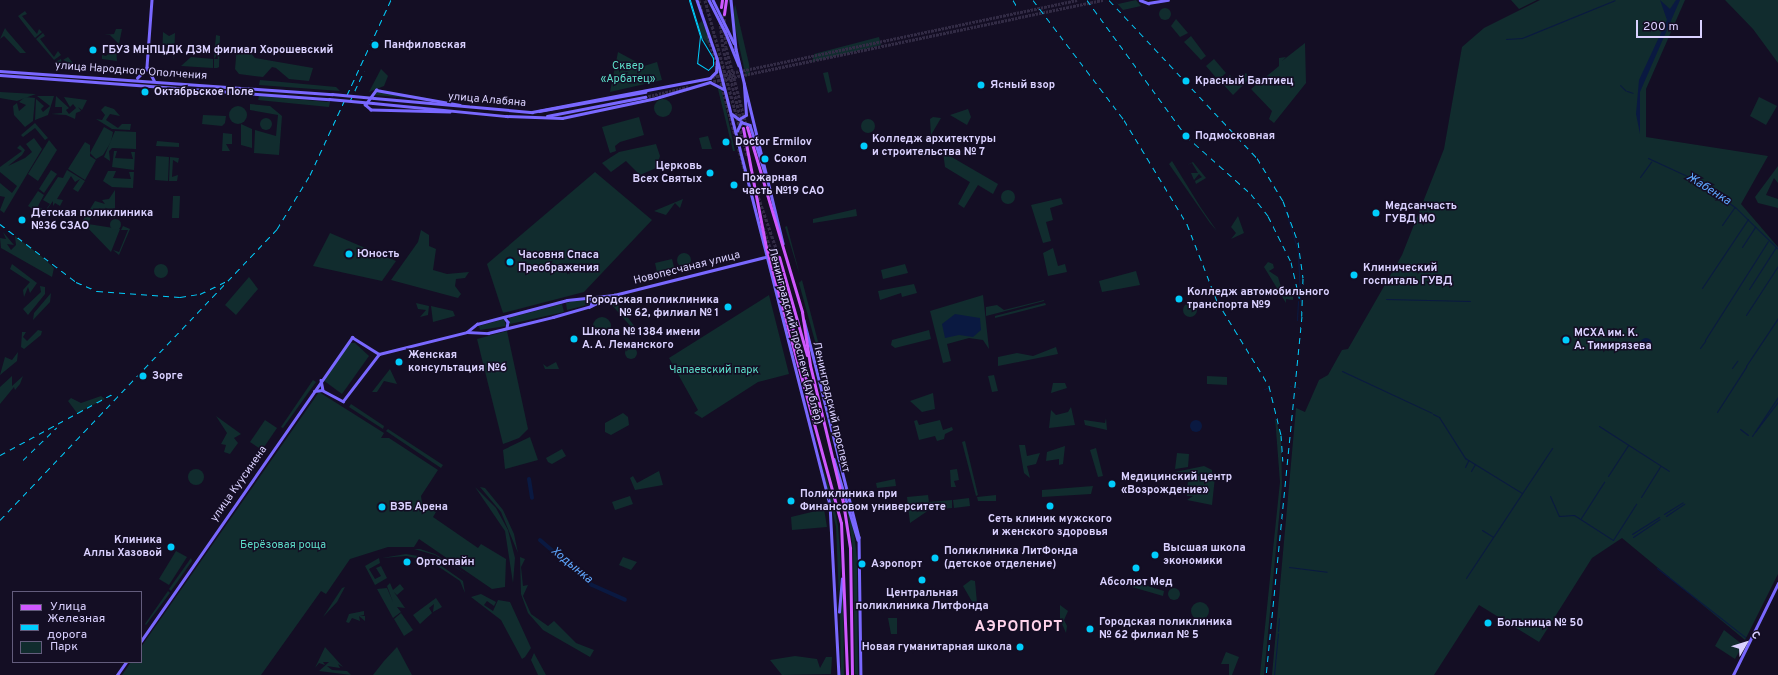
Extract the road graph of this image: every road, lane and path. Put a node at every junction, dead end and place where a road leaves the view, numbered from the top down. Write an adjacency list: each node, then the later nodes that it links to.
1 (152, 0): 14 (main road)
2 (697, 0): 13 (main road, Ленинградский проспект (дублёр))
3 (708, 0): 16 (main road, bridge)
4 (713, 0): 12 (main road)
5 (722, 0): 10 (main road)
6 (726, 0): 11 (main road)
7 (731, 0): 12 (main road)
8 (1168, 0): 9 (main road)
9 (1141, 1)
10 (721, 7)
11 (724, 14)
12 (736, 49): 16 (main road)
13 (717, 58): 22 (main road, Ленинградский проспект (дублёр)); 29 (main road, улица Алабяна)
14 (147, 67): 19 (main road); 20 (main road)
15 (0, 71): 19 (main road, улица Народного Ополчения)
16 (741, 71): 18 (main road, Ленинградский проспект (дублёр))
17 (0, 75): 24 (main road, улица Народного Ополчения)
18 (743, 77): 27 (main road); 32 (main road, Ленинградский проспект (дублёр))
19 (135, 79): 20 (main road, улица Народного Ополчения)
20 (156, 81): 21 (main road, улица Народного Ополчения)
21 (260, 88): 26 (main road, улица Алабяна, bridge)
22 (726, 91): 27 (main road, Ленинградский проспект (дублёр)); 30 (main road, улица Алабяна)
23 (645, 92): 29 (main road)
24 (258, 93): 28 (main road, улица Алабяна, bridge)
25 (646, 97): 30 (main road)
26 (466, 106): 28 (main road); 29 (main road, улица Алабяна)
27 (730, 108): 31 (main road, Ленинградский проспект (дублёр))
28 (464, 112): 30 (main road, улица Алабяна)
29 (532, 112)
30 (543, 117)
31 (737, 139): 32 (main road); 34 (main road, Ленинградский проспект (дублёр))
32 (770, 188): 33 (main road, Ленинградский проспект (дублёр))
33 (786, 255): 40 (main road, Ленинградский проспект); 51 (main road, Ленинградский проспект)
34 (765, 257): 37 (main road, Новопесчаная улица); 56 (main road, Ленинградский проспект (дублёр))
35 (779, 258): 47 (main road)
36 (774, 259): 51 (main road)
37 (614, 295): 38 (main road, Новопесчаная улица); 39 (main road, Новопесчаная улица)
38 (586, 296): 39 (main road); 41 (main road, Новопесчаная улица)
39 (589, 308): 42 (main road, Новопесчаная улица)
40 (802, 312): 47 (main road, Ленинградский проспект); 53 (main road, Ленинградский проспект (дублёр))
41 (504, 317): 42 (main road); 43 (main road, Новопесчаная улица)
42 (506, 329): 43 (main road, Новопесчаная улица)
43 (471, 331): 45 (main road)
44 (372, 352): 45 (main road); 46 (main road); 48 (main road, улица Куусинена)
45 (379, 354): 46 (main road)
46 (372, 361): 49 (main road)
47 (810, 364): 52 (main road, Ленинградский проспект)
48 (321, 379): 49 (main road); 50 (main road, улица Куусинена)
49 (323, 391): 50 (main road)
50 (313, 392): 57 (main road, улица Куусинена)
51 (810, 400): 54 (main road, Ленинградский проспект)
52 (834, 458): 53 (main road); 62 (main road, Ленинградский проспект)
53 (860, 544): 63 (main road, Ленинградский проспект (дублёр))
54 (844, 553): 56 (main road); 61 (main road, Ленинградский проспект)
55 (1778, 583): 64 (main road)
56 (838, 626): 60 (main road, Ленинградский проспект (дублёр))
57 (142, 639)
58 (125, 663): 59 (main road)
59 (117, 675)
60 (839, 675)
61 (847, 675)
62 (853, 675)
63 (862, 675)
64 (1733, 675)

